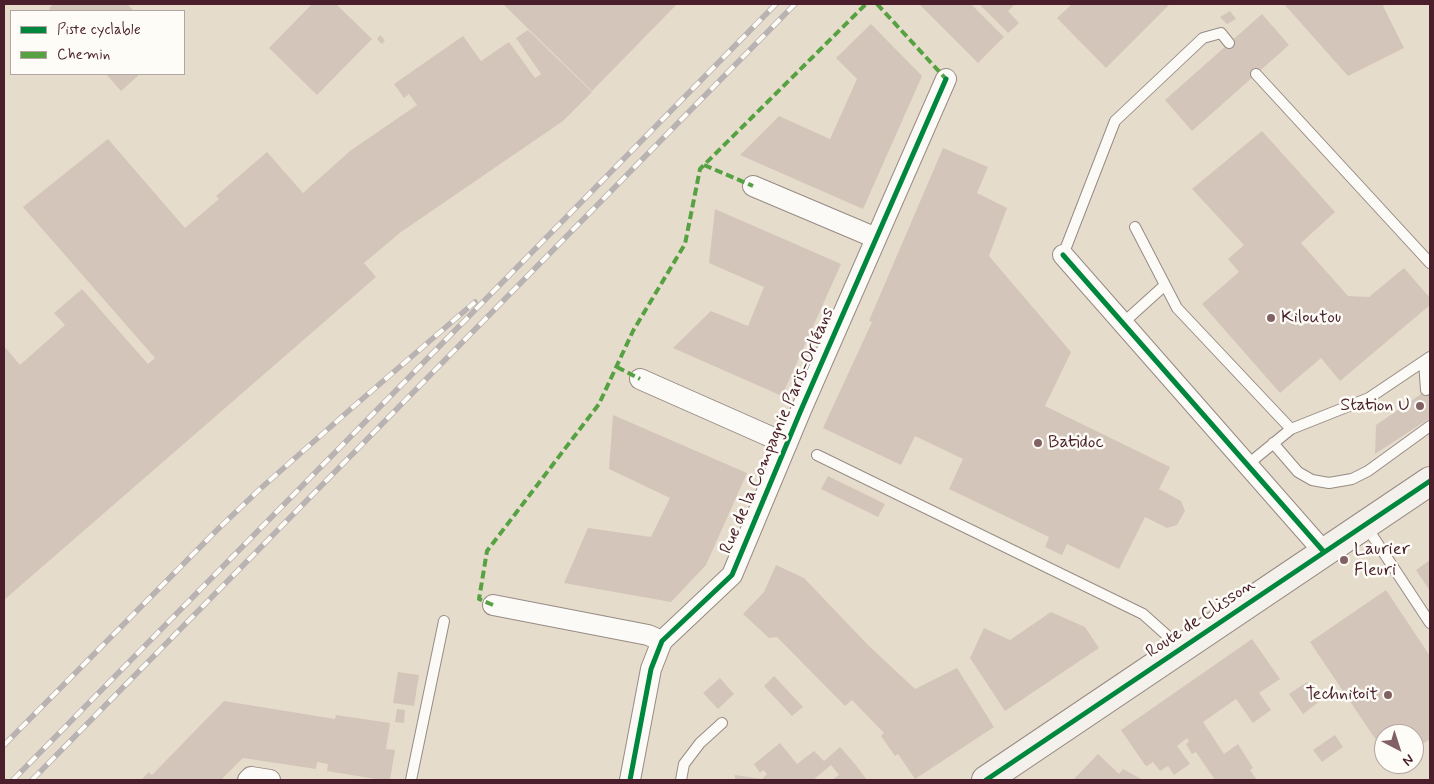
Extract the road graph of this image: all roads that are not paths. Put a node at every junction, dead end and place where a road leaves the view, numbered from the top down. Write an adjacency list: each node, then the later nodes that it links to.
1 (1229, 43): 7 (lane)
2 (1256, 74): 8 (lane)
3 (946, 79): 6 (street, Rue de la Compagnie Paris-Orléans)
4 (753, 186): 6 (street)
5 (1135, 227): 9 (lane)
6 (876, 238): 17 (street, Rue de la Compagnie Paris-Orléans)
7 (1063, 255): 10 (street)
8 (1430, 263)
9 (1165, 285): 10 (lane); 15 (lane)
10 (1123, 323): 19 (street)
11 (1427, 359): 13 (lane); 15 (lane)
12 (640, 379): 17 (street, Rue de la Compagnie Paris-Orléans)
13 (1426, 390)
14 (1430, 426): 16 (lane)
15 (1291, 429): 16 (lane)
16 (1273, 443): 19 (lane)
17 (787, 444): 26 (street, Rue de la Compagnie Paris-Orléans)
18 (817, 455): 27 (lane)
19 (1247, 465): 22 (street)
20 (1430, 481): 21 (main road, Route de Clisson)
21 (1365, 525): 22 (main road, Route de Clisson); 25 (lane)
22 (1324, 552): 27 (main road, Route de Clisson)
23 (493, 605): 26 (street)
24 (444, 621): 31 (lane)
25 (1430, 623)
26 (662, 641): 32 (street, Rue de la Compagnie Paris-Orléans)
27 (1182, 648): 34 (main road, Route de Clisson)
28 (722, 723): 33 (lane)
29 (248, 780): 30 (street)
30 (270, 780)
31 (411, 780)
32 (630, 780)
33 (681, 780)
34 (986, 780)

